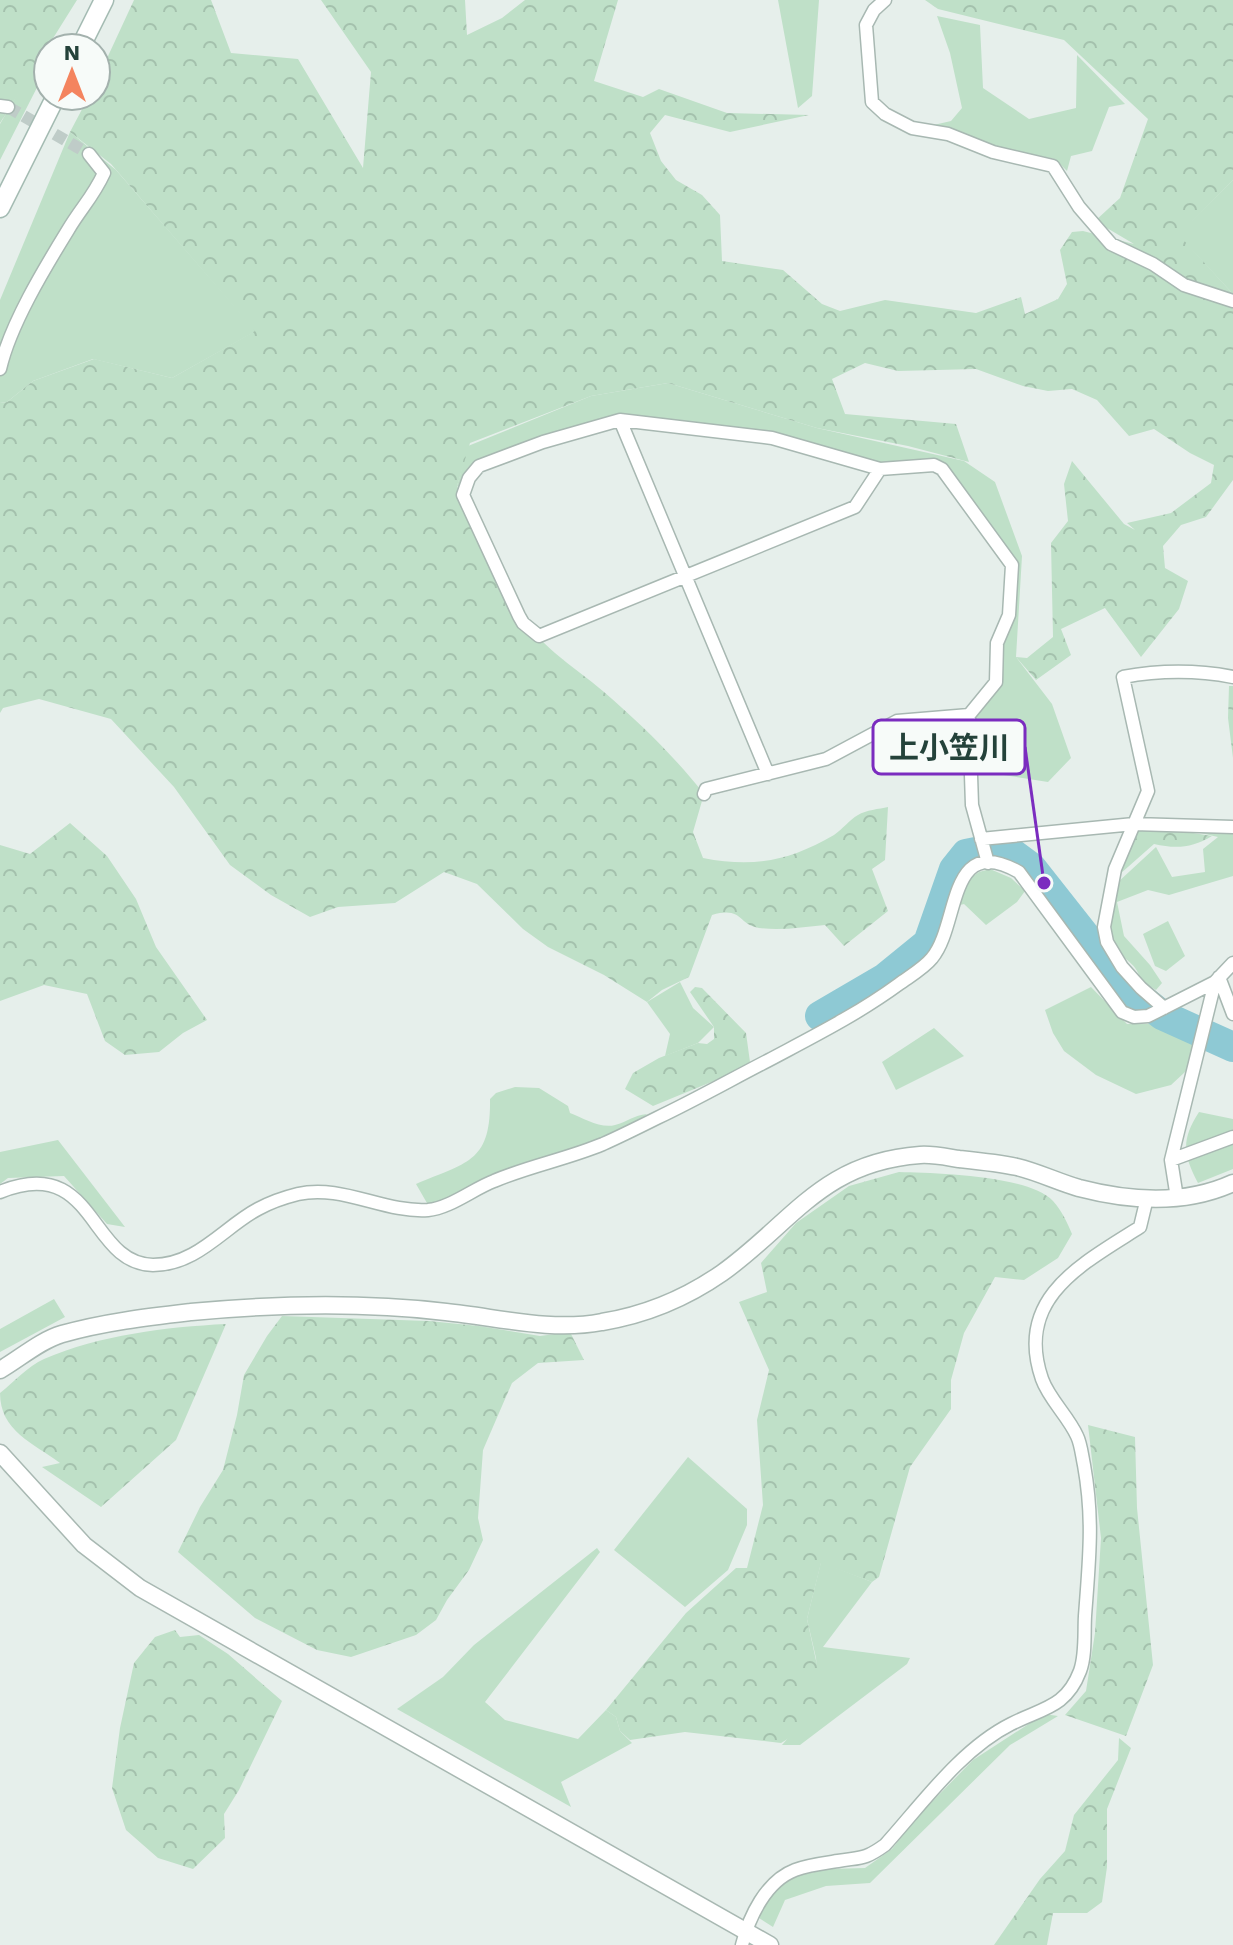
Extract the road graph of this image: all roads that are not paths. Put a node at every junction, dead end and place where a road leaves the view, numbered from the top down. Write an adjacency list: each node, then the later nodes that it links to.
1 (104, 0): 3 (main road)
2 (885, 0): 7 (street)
3 (88, 32)
4 (48, 112): 6 (main road)
5 (89, 154): 8 (street)
6 (0, 208)
7 (1233, 301)
8 (0, 369)
9 (620, 420): 10 (street); 11 (street); 11 (street)
10 (880, 469): 11 (street); 13 (street)
11 (685, 576): 14 (street)
12 (1233, 677): 16 (street)
13 (969, 715): 14 (street); 18 (street)
14 (768, 774): 15 (street)
15 (704, 794)
16 (1134, 824): 17 (street); 18 (street); 22 (street)
17 (1233, 827)
18 (982, 840): 19 (street)
19 (987, 860): 22 (street); 27 (street)
20 (1233, 963): 21 (street)
21 (1217, 980): 22 (street); 23 (street); 25 (street)
22 (1168, 1006)
23 (1233, 1014)
24 (1233, 1137): 25 (street)
25 (1171, 1160): 29 (street)
26 (1233, 1183): 29 (street)
27 (0, 1192)
28 (1147, 1198): 29 (street); 30 (street); 32 (street)
29 (1177, 1198)
30 (0, 1370)
31 (0, 1453): 32 (street)
32 (744, 1937): 33 (street)
33 (770, 1945)

